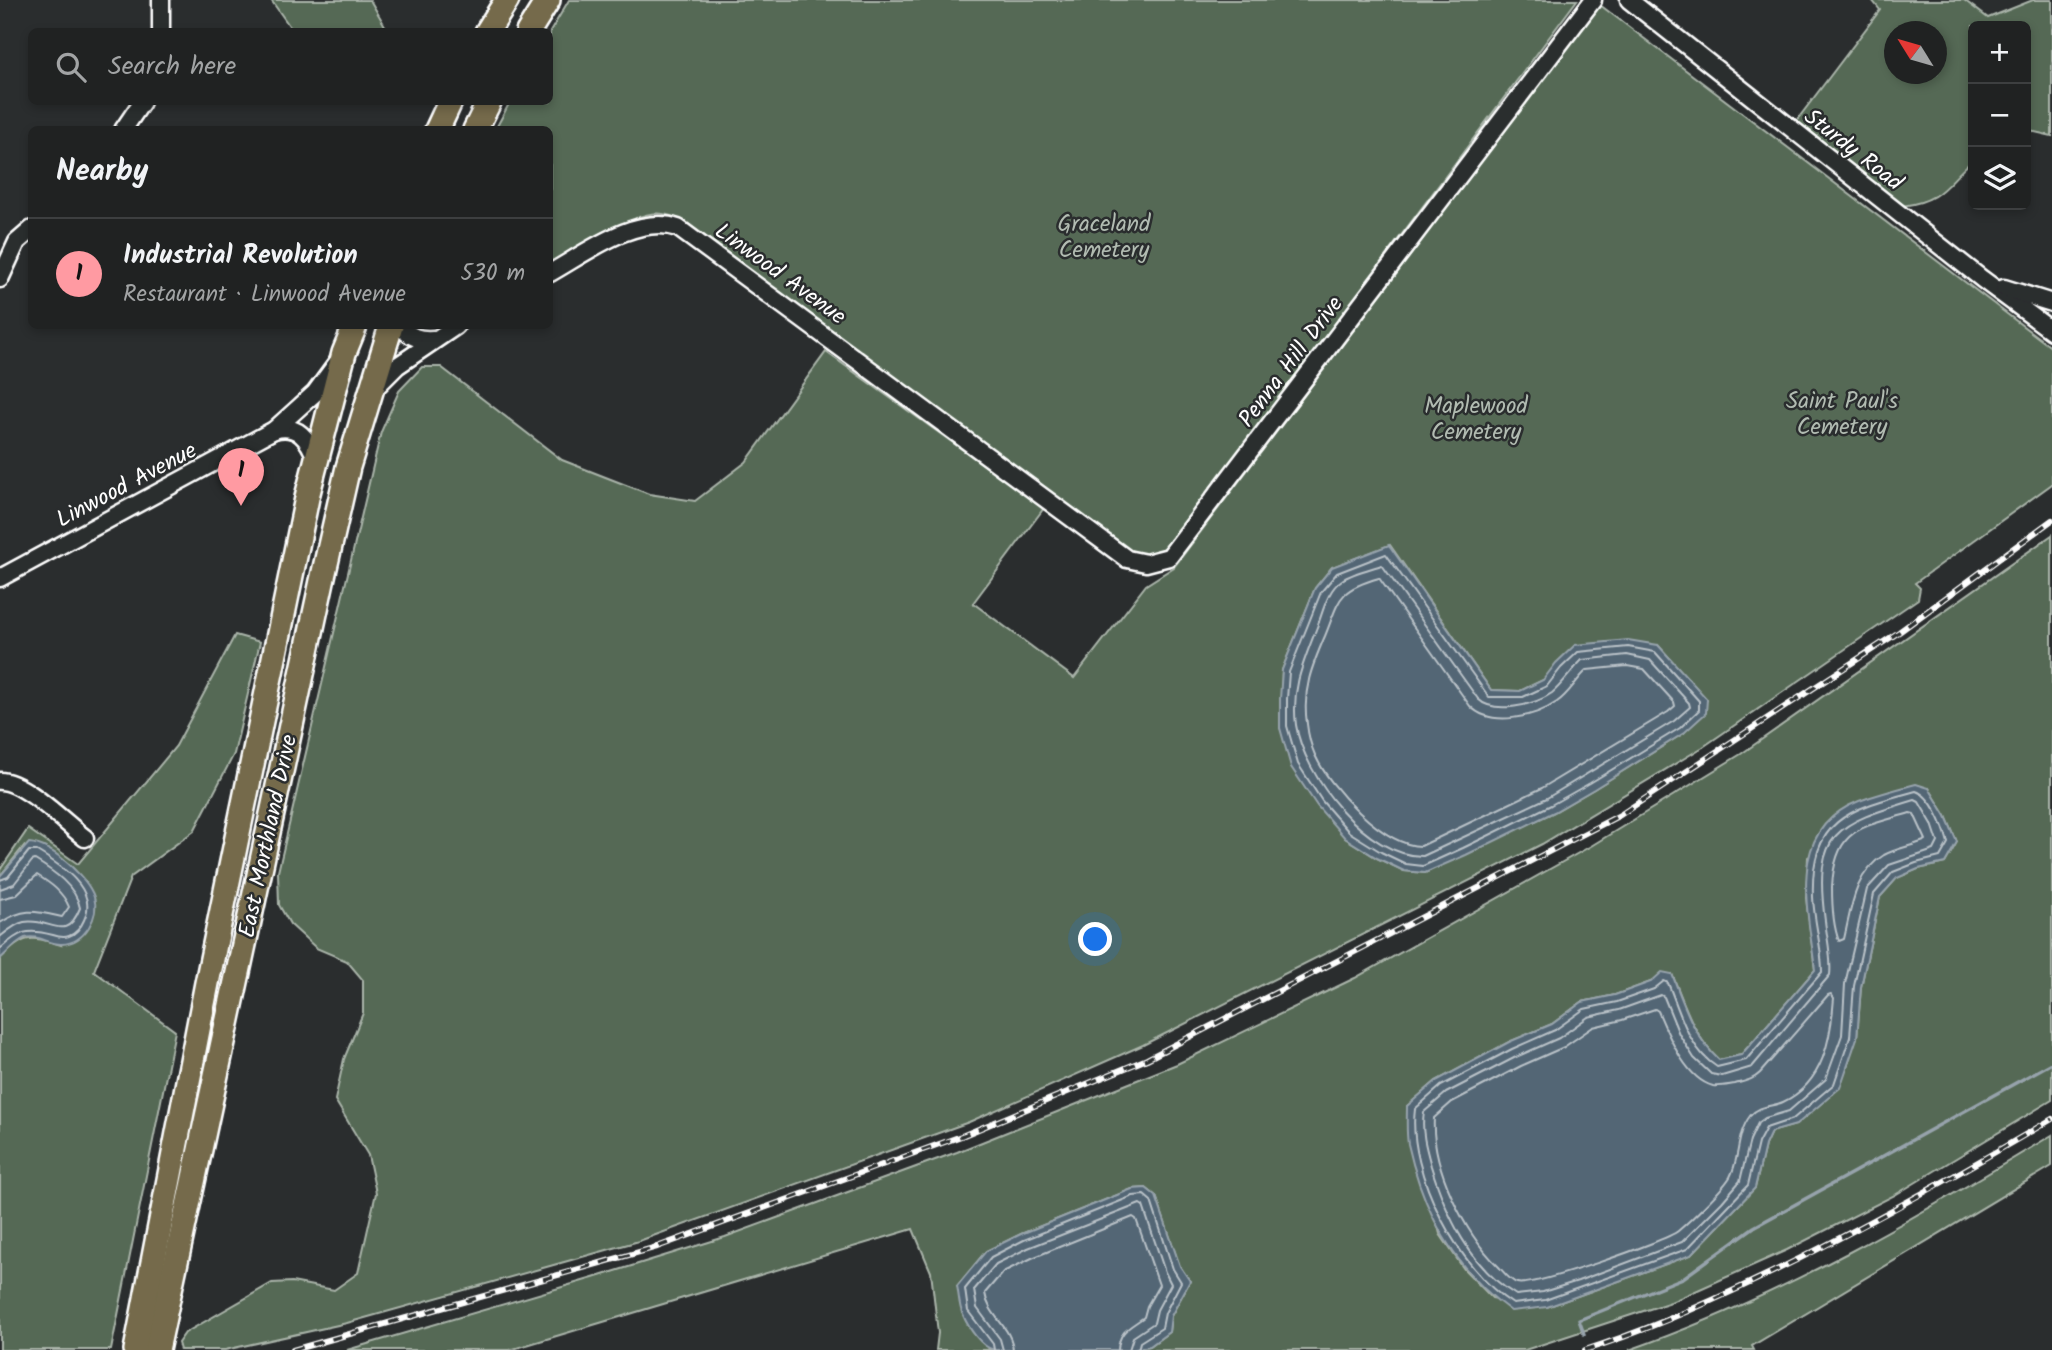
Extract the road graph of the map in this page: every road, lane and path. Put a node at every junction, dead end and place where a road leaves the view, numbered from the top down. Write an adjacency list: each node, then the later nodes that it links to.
1 (161, 0): 6 (street)
2 (507, 0): 7 (highway)
3 (548, 0): 8 (highway)
4 (1593, 0): 29 (street, Penna Hill Drive)
5 (1629, 0): 18 (street, Sturdy Road)
6 (161, 28)
7 (490, 28)
8 (530, 28)
9 (140, 105): 12 (street)
10 (449, 105): 13 (highway)
11 (488, 105): 14 (highway)
12 (126, 126)
13 (439, 126)
14 (477, 126)
15 (28, 232): 17 (street)
16 (553, 271): 29 (street, Linwood Avenue)
17 (0, 279)
18 (1982, 279): 19 (street); 24 (street, Sturdy Road)
19 (2052, 303)
20 (354, 329): 26 (highway, East Morthland Drive)
21 (390, 329): 27 (highway, East Morthland Drive)
22 (403, 329): 25 (street)
23 (451, 329): 25 (street)
24 (2052, 331)
25 (433, 339): 27 (street)
26 (344, 353): 28 (street, Linwood Avenue); 30 (highway, East Morthland Drive)
27 (368, 396): 35 (highway, East Morthland Drive)
28 (274, 430): 30 (street); 31 (street, Linwood Avenue)
29 (969, 440)
30 (316, 458): 34 (highway, East Morthland Drive)
31 (0, 578)
32 (0, 781): 33 (street)
33 (85, 838)
34 (136, 1350)
35 (157, 1350)

